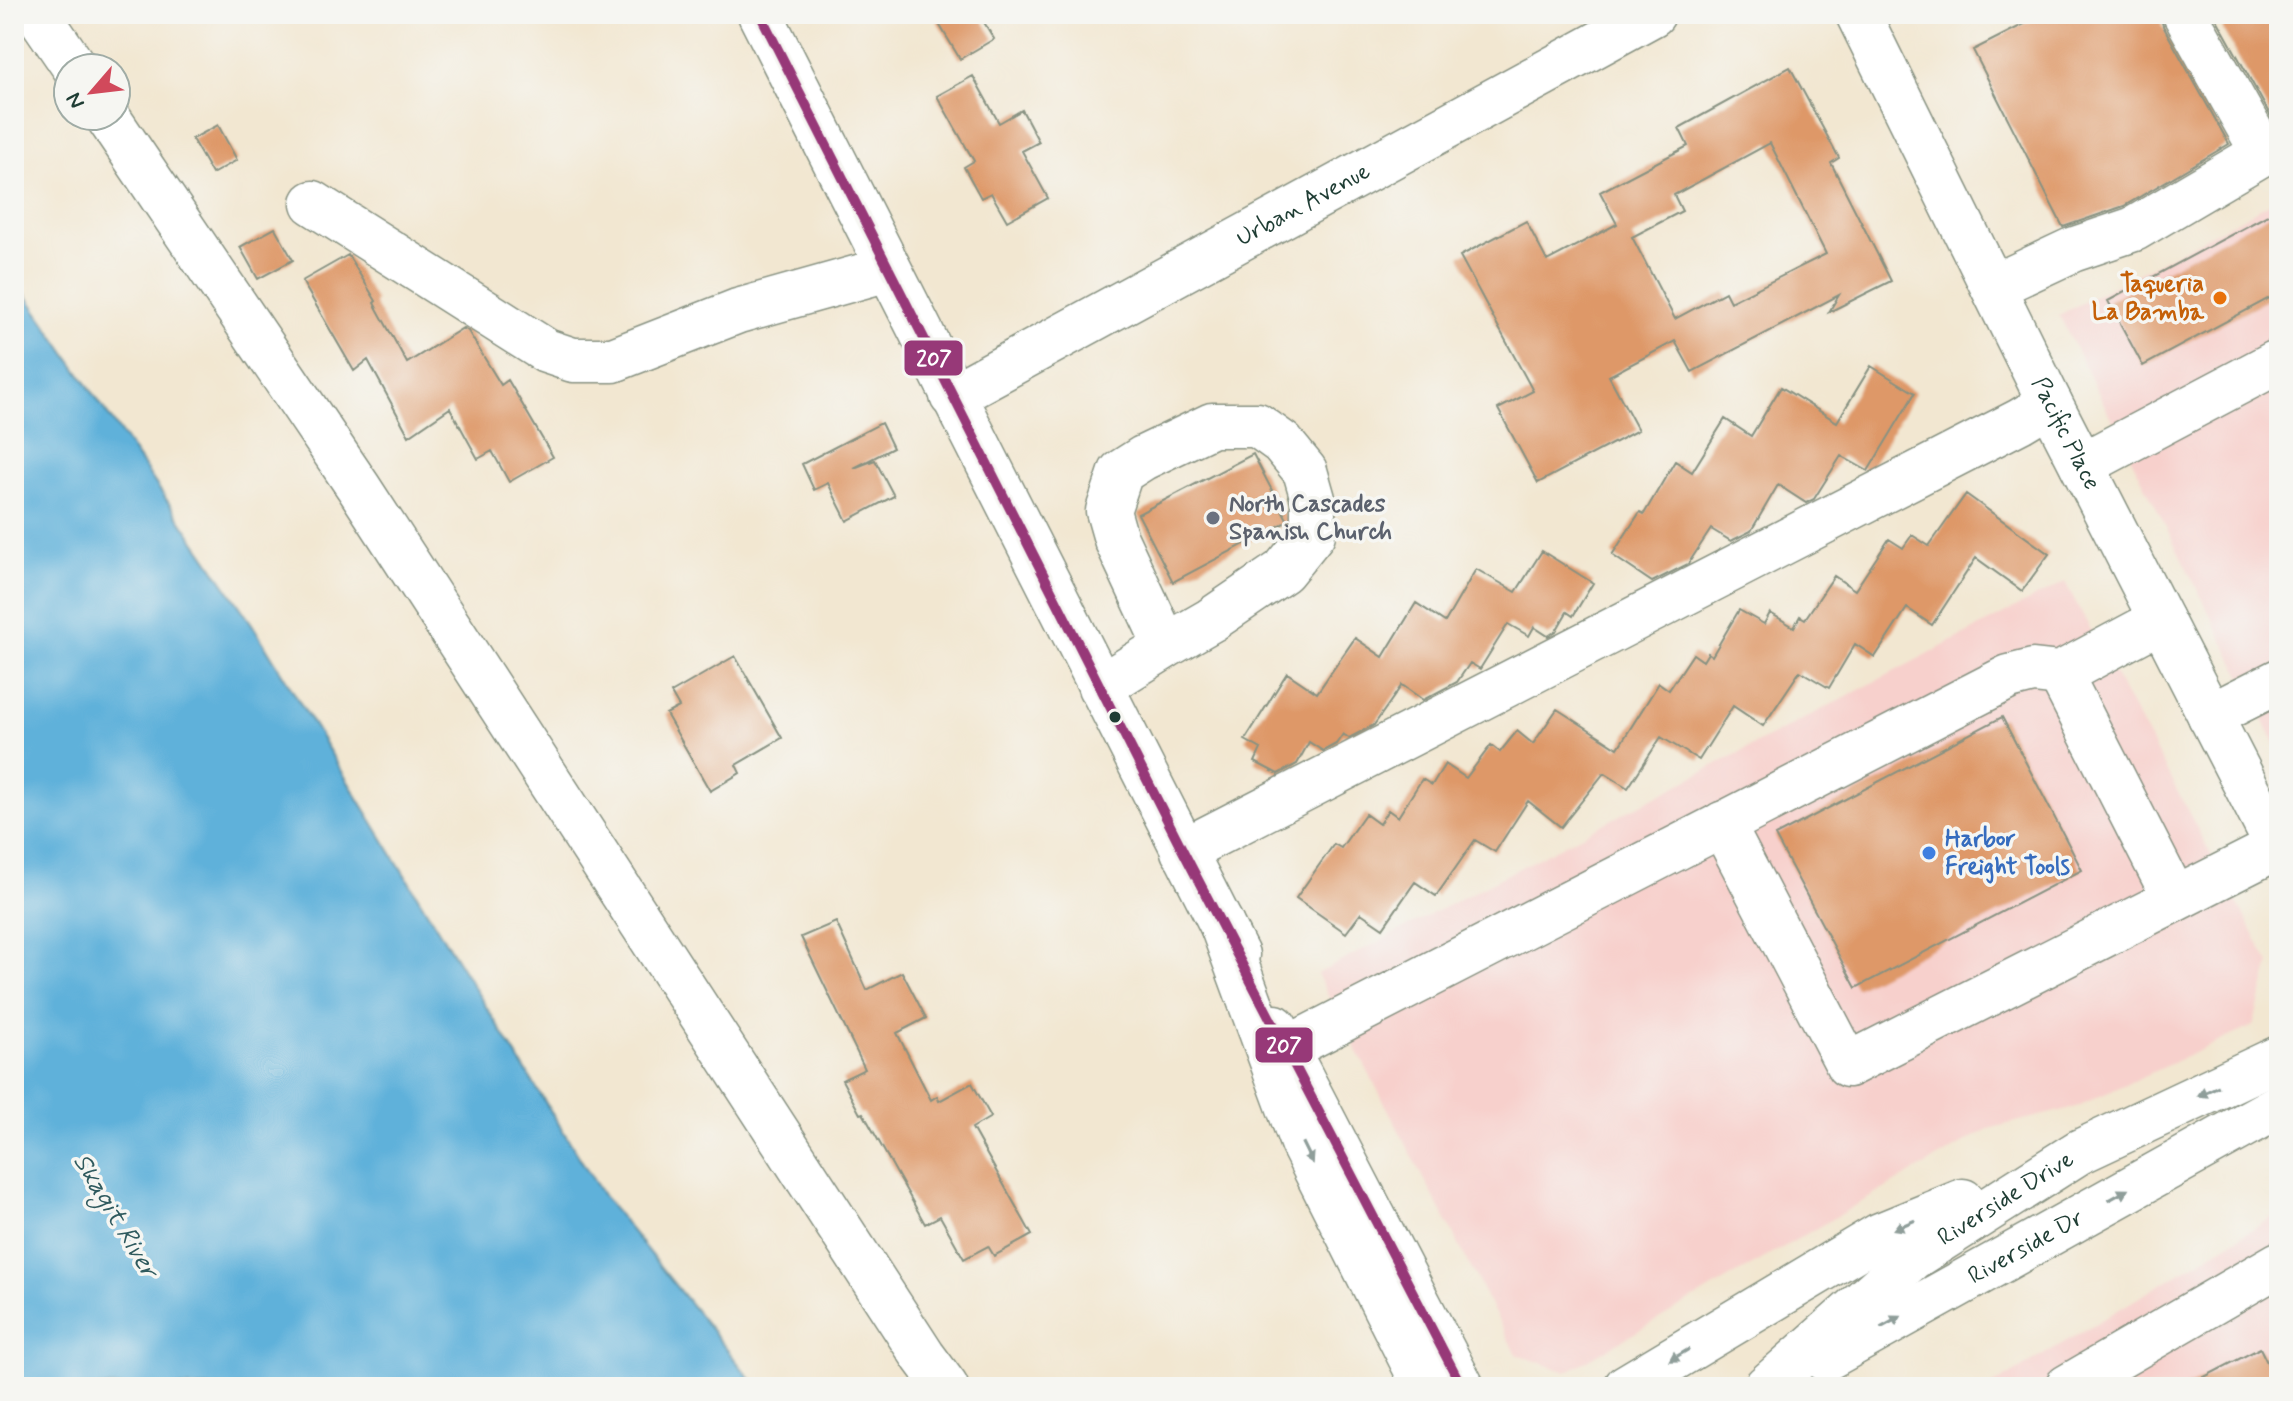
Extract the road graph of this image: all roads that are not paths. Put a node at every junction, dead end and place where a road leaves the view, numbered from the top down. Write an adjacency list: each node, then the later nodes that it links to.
1 (38, 14): 6 (street)
2 (760, 14): 9 (street)
3 (1653, 14): 12 (street, Urban Avenue)
4 (1858, 14): 10 (street, Pacific Place)
5 (2185, 14): 10 (street)
6 (64, 52)
7 (118, 132): 31 (street)
8 (313, 203): 9 (street)
9 (888, 269): 12 (street)
10 (1993, 287): 13 (street, Pacific Place)
11 (2279, 361): 14 (street)
12 (952, 396): 19 (street)
13 (2050, 403): 14 (street, Pacific Place); 23 (street)
14 (2082, 465): 15 (street, Pacific Place)
15 (2161, 620): 17 (street); 20 (street, Pacific Place)
16 (1166, 646): 16 (street); 19 (street)
17 (2060, 674): 21 (street); 24 (street)
18 (2279, 681): 20 (street)
19 (1100, 687): 23 (street)
20 (2210, 716): 22 (street, Pacific Place)
21 (1722, 824): 24 (street); 26 (street)
22 (2278, 849): 24 (street)
23 (1183, 851): 25 (street)
24 (2175, 899)
25 (1221, 923): 26 (street); 32 (street, one-way to 32)
26 (1286, 1049): 33 (street)
27 (2279, 1058): 29 (street, Riverside Drive, one-way to 29)
28 (2279, 1106): 36 (street, Riverside Dr, one-way to 28)
29 (2079, 1152): 34 (street, one-way to 34); 35 (street, Riverside Drive)
30 (2279, 1264): 37 (street)
31 (946, 1387)
32 (1425, 1387)
33 (1462, 1387)
34 (1626, 1387)
35 (1766, 1387)
36 (1774, 1387)
37 (2067, 1387)

